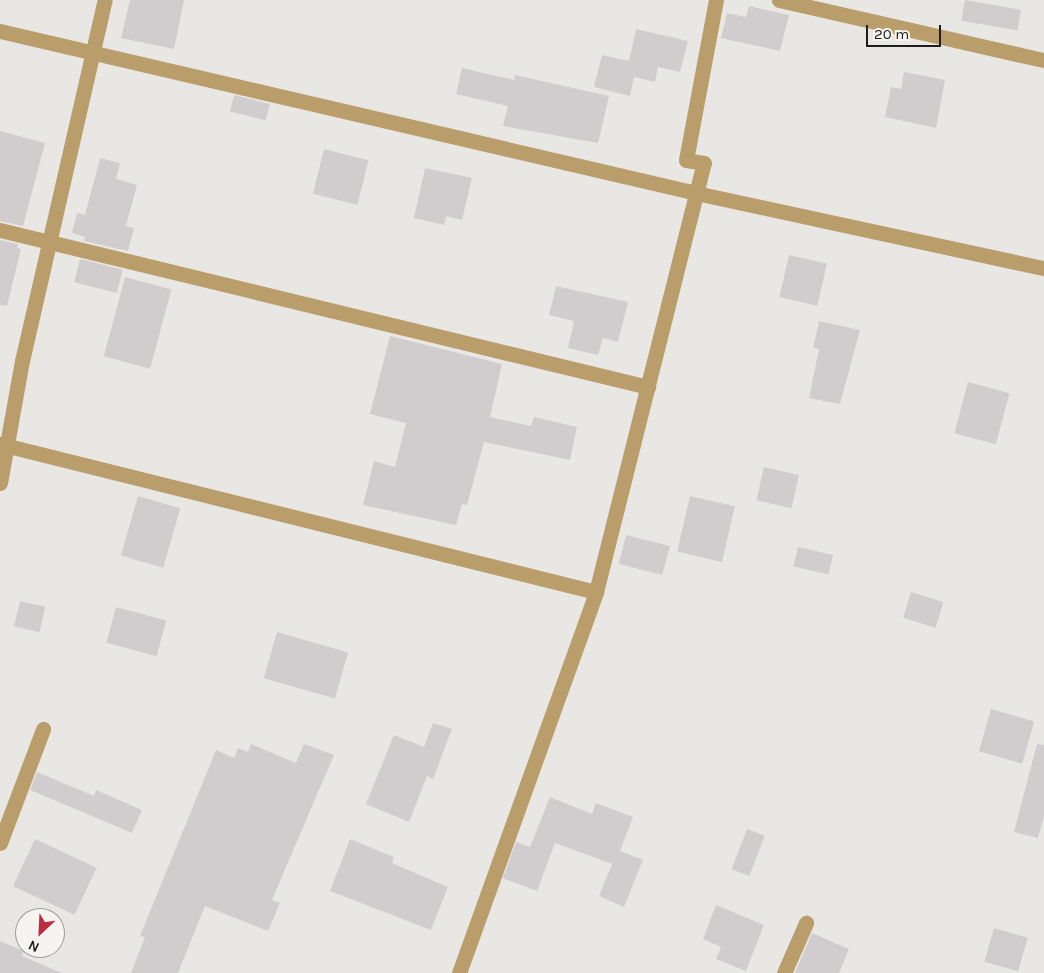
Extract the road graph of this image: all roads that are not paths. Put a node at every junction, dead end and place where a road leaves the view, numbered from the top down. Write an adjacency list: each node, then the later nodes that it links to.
1 (105, 0): 5 (street)
2 (716, 0): 7 (street)
3 (779, 0): 6 (street)
4 (0, 31): 5 (street)
5 (93, 54): 7 (street); 9 (street)
6 (1044, 60)
7 (696, 193): 10 (street); 11 (street)
8 (0, 230): 9 (street)
9 (49, 241): 11 (street); 12 (street)
10 (1044, 268)
11 (648, 387): 14 (street)
12 (3, 444): 13 (street); 14 (street)
13 (0, 483)
14 (596, 592): 18 (street)
15 (43, 729): 16 (street)
16 (0, 843)
17 (806, 922): 19 (street)
18 (459, 973)
19 (784, 973)

